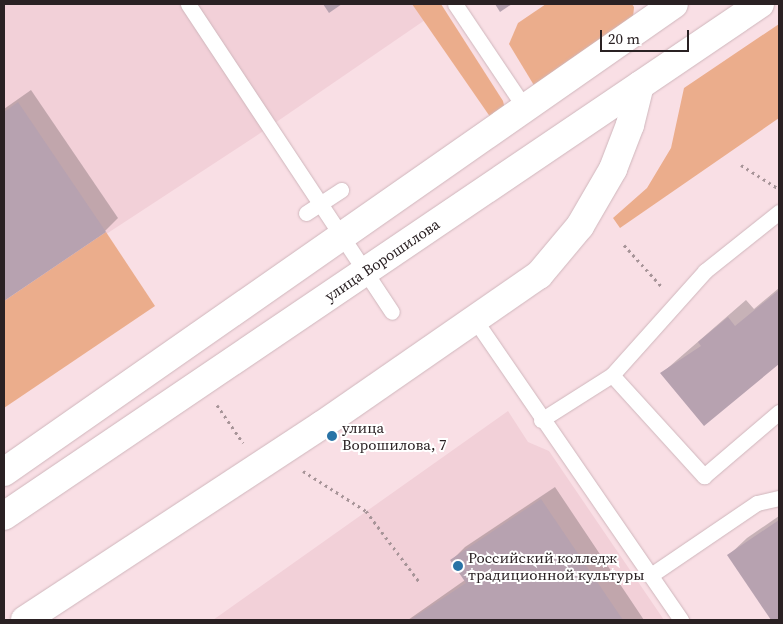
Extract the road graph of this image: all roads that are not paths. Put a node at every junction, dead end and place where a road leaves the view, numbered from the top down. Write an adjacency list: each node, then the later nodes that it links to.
1 (188, 4): 8 (lane)
2 (456, 4): 6 (lane)
3 (760, 4): 5 (street, улица Ворошилова)
4 (661, 7): 6 (street)
5 (640, 85): 12 (street, улица Ворошилова); 14 (street)
6 (525, 108): 11 (street)
7 (341, 190): 8 (lane)
8 (321, 203): 10 (lane); 11 (lane)
9 (779, 212): 15 (lane)
10 (306, 213)
11 (342, 236): 12 (lane); 18 (street)
12 (365, 272): 13 (lane); 20 (street, улица Ворошилова)
13 (392, 312)
14 (475, 320): 17 (lane); 22 (street)
15 (612, 375): 16 (lane); 17 (lane)
16 (779, 412)
17 (541, 420): 21 (lane)
18 (4, 472)
19 (779, 498): 21 (lane)
20 (4, 516)
21 (651, 575): 23 (lane)
22 (31, 619)
23 (681, 620)

